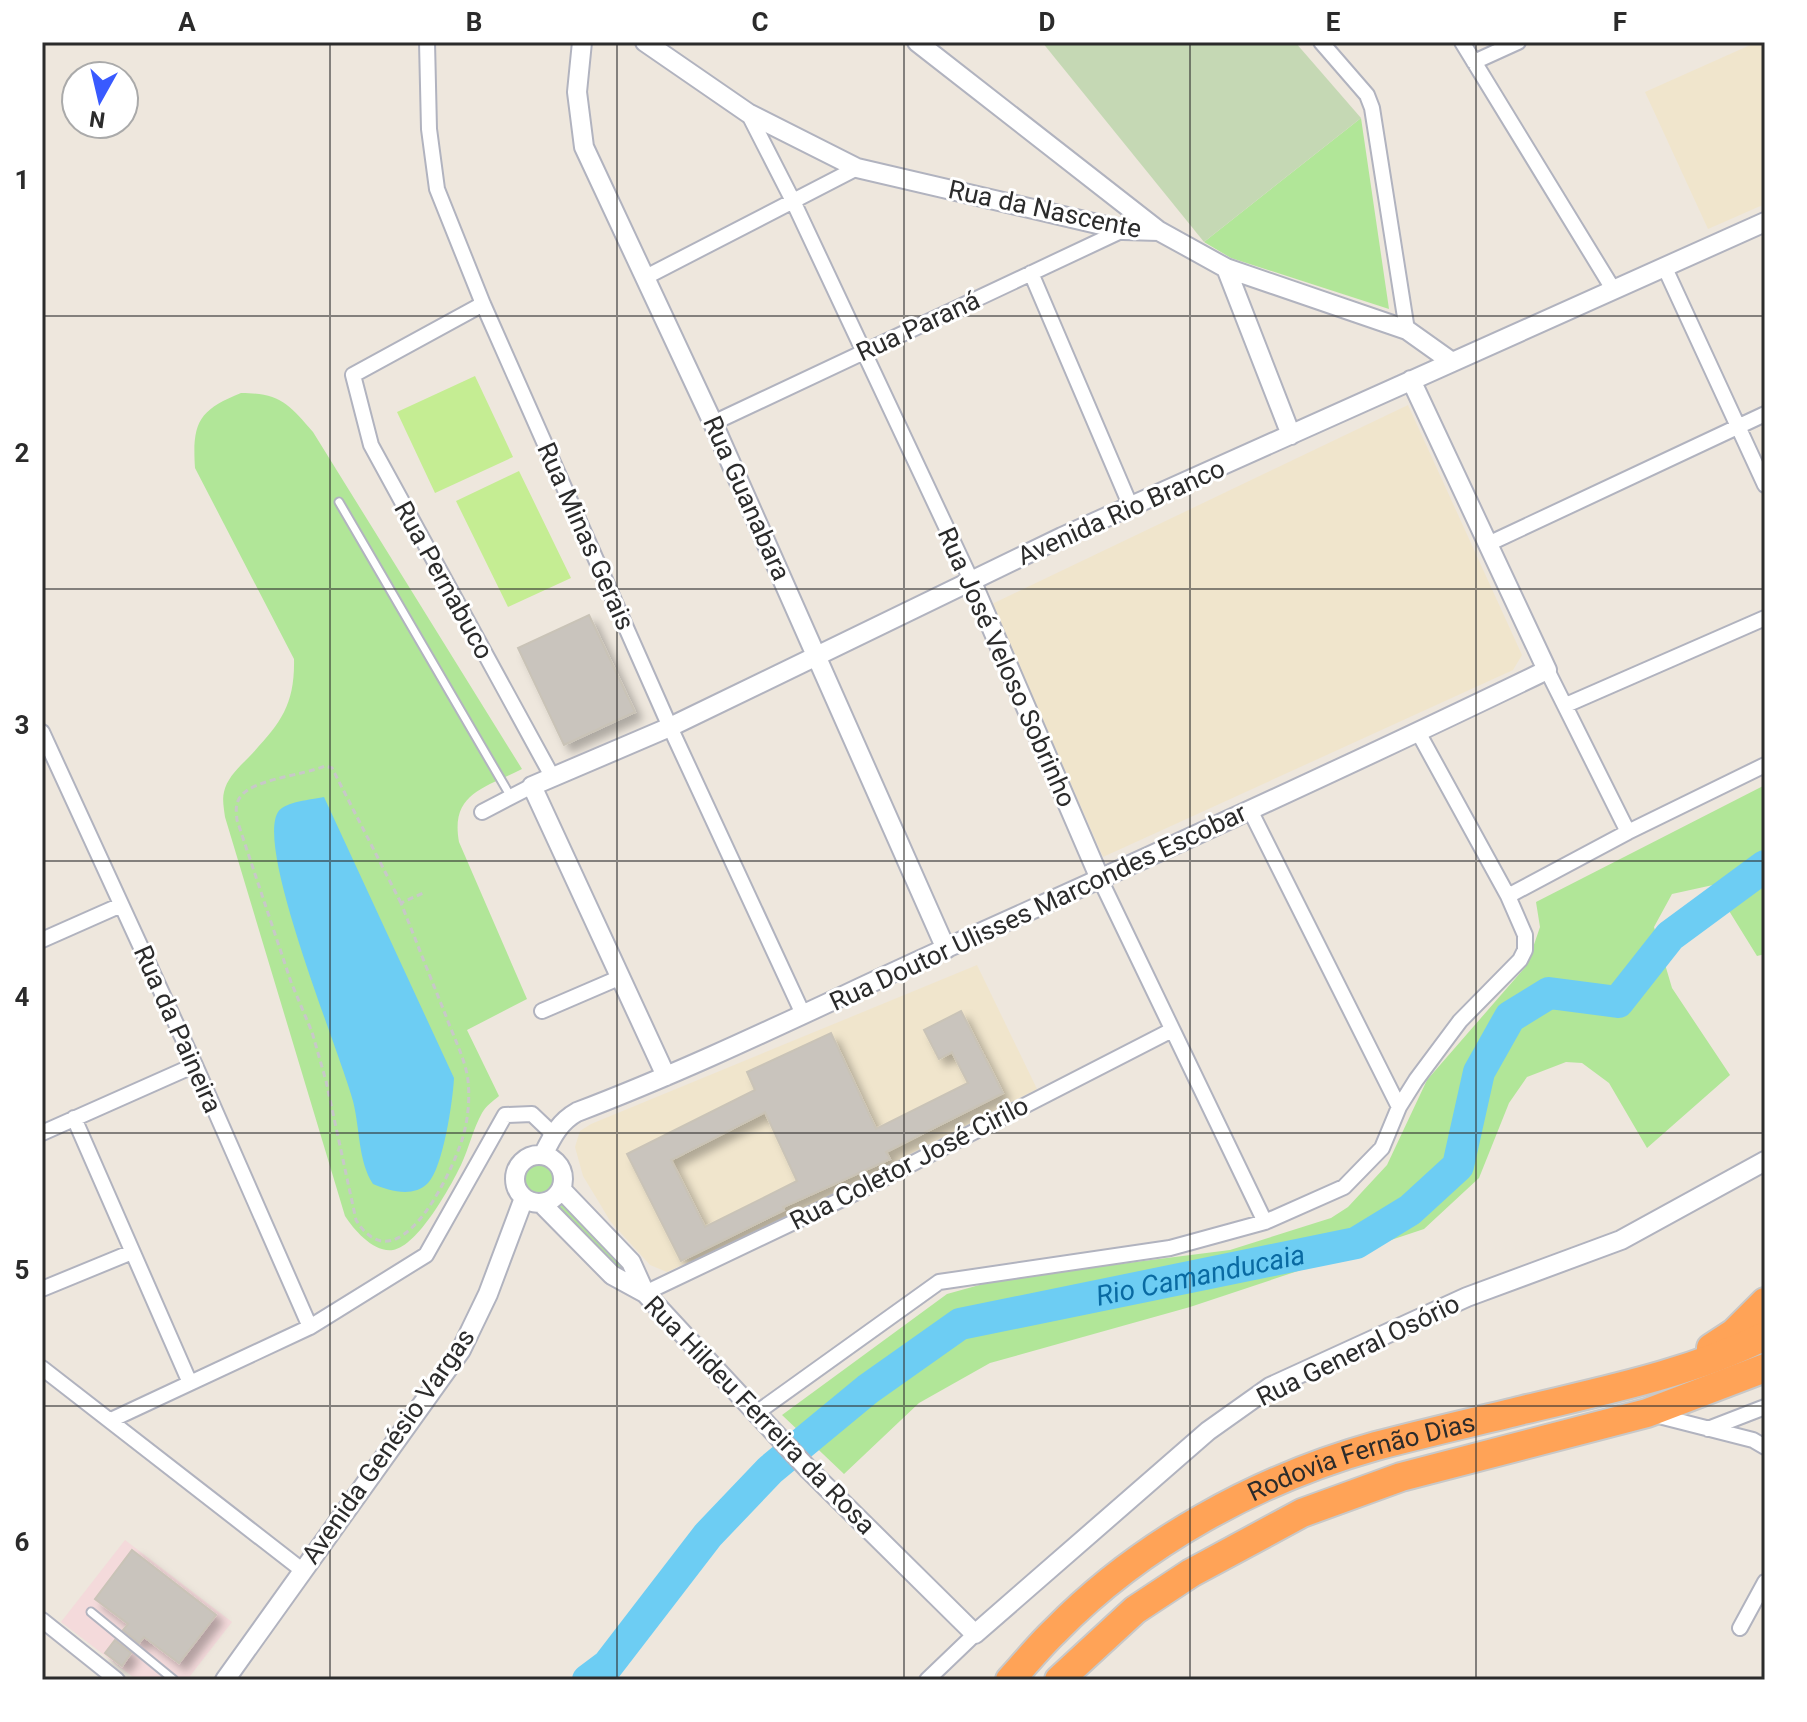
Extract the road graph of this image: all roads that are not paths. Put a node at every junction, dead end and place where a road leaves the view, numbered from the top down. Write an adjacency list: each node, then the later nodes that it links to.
1 (427, 42): 20 (street, Rua Minas Gerais)
2 (582, 42): 18 (street, Rua Guanabara)
3 (645, 42): 9 (street, Rua da Nascente)
4 (917, 42): 14 (street)
5 (1321, 42): 21 (street)
6 (1462, 42): 8 (street)
7 (1518, 42): 8 (street)
8 (1474, 62): 19 (street)
9 (748, 113): 10 (street, Rua da Nascente); 11 (street, Rua José Veloso Sobrinho)
10 (857, 168): 11 (street); 13 (street, Rua da Nascente)
11 (793, 201): 18 (street); 22 (street, Rua José Veloso Sobrinho)
12 (1765, 222): 15 (street, Avenida Rio Branco)
13 (1123, 230): 14 (street, Rua da Nascente); 17 (street, Rua Paraná)
14 (1159, 231): 16 (street, Rua da Nascente)
15 (1664, 266): 19 (street, Avenida Rio Branco); 27 (street)
16 (1226, 268): 21 (street, Rua da Nascente); 28 (street)
17 (1031, 273): 22 (street, Rua Paraná); 31 (street)
18 (644, 278): 26 (street, Rua Guanabara)
19 (1613, 289): 23 (street, Avenida Rio Branco)
20 (483, 304): 38 (street, Rua Minas Gerais); 42 (street, Rua Pernabuco)
21 (1407, 330): 23 (street, Rua da Nascente)
22 (863, 352): 26 (street, Rua Paraná); 33 (street, Rua José Veloso Sobrinho)
23 (1452, 362): 24 (street, Avenida Rio Branco)
24 (1411, 380): 28 (street, Avenida Rio Branco); 32 (street)
25 (1765, 414): 27 (street)
26 (713, 423): 35 (street, Rua Guanabara)
27 (1740, 427): 29 (street); 32 (street)
28 (1291, 435): 31 (street, Avenida Rio Branco)
29 (1765, 485)
30 (339, 502): 44 (lane)
31 (1131, 507): 33 (street, Avenida Rio Branco)
32 (1488, 544): 36 (street)
33 (971, 580): 35 (street, Avenida Rio Branco); 48 (street, Rua José Veloso Sobrinho)
34 (1765, 618): 37 (street)
35 (818, 656): 38 (street, Avenida Rio Branco); 52 (street, Rua Guanabara)
36 (1547, 670): 37 (street); 40 (street, Rua Doutor Ulisses Marcondes Escobar)
37 (1566, 705): 47 (street)
38 (670, 727): 42 (street, Avenida Rio Branco); 55 (street, Rua Minas Gerais)
39 (42, 732): 50 (street, Rua da Paineira)
40 (1418, 732): 45 (street, Rua Doutor Ulisses Marcondes Escobar); 49 (street)
41 (1765, 765): 47 (street)
42 (553, 778): 43 (street, Avenida Rio Branco)
43 (532, 786): 44 (street, Avenida Rio Branco); 53 (street)
44 (511, 797): 46 (street, Avenida Rio Branco)
45 (1250, 810): 48 (street, Rua Doutor Ulisses Marcondes Escobar); 59 (street)
46 (482, 812)
47 (1628, 832): 49 (street)
48 (1100, 879): 52 (street, Rua Doutor Ulisses Marcondes Escobar); 56 (street, Rua José Veloso Sobrinho)
49 (1508, 896): 59 (street)
50 (121, 905): 51 (street); 57 (street, Rua da Paineira)
51 (42, 940)
52 (946, 949): 55 (street, Rua Doutor Ulisses Marcondes Escobar)
53 (621, 977): 54 (street); 58 (street)
54 (542, 1011)
55 (803, 1014): 58 (street, Rua Doutor Ulisses Marcondes Escobar)
56 (1172, 1030): 67 (street, Rua José Veloso Sobrinho); 70 (street, Rua Coletor José Cirilo)
57 (195, 1065): 60 (street); 72 (street, Rua da Paineira)
58 (666, 1076): 62 (street, Rua Doutor Ulisses Marcondes Escobar)
59 (1399, 1107): 67 (street)
60 (74, 1118): 61 (street); 68 (street)
61 (42, 1133)
62 (553, 1134): 63 (street, Rua Doutor Ulisses Marcondes Escobar); 72 (street)
63 (543, 1155): 65 (street); 66 (street)
64 (1765, 1161): 89 (street, Rua General Osório)
65 (561, 1189): 66 (street); 70 (street)
66 (533, 1200): 70 (street, Rua Hildeu Ferreira da Rosa); 84 (street, Avenida Genésio Vargas)
67 (1265, 1222): 80 (street)
68 (132, 1252): 69 (street); 77 (street)
69 (42, 1289)
70 (645, 1293): 80 (street, Rua Hildeu Ferreira da Rosa)
71 (1765, 1302): 76 (highway)
72 (310, 1327): 77 (street)
73 (1765, 1336): 76 (highway, Rodovia Fernão Dias)
74 (42, 1368): 81 (street)
75 (1765, 1368): 79 (highway, Rodovia Fernão Dias)
76 (1675, 1373): 94 (highway, Rodovia Fernão Dias)
77 (190, 1383): 81 (street)
78 (1765, 1407): 82 (street)
79 (1647, 1413): 82 (street); 95 (highway, Rodovia Fernão Dias)
80 (755, 1414): 89 (street, Rua Hildeu Ferreira da Rosa)
81 (111, 1420): 84 (street)
82 (1708, 1429): 83 (street)
83 (1765, 1447)
84 (302, 1570): 92 (street, Avenida Genésio Vargas)
85 (1765, 1582): 88 (street)
86 (91, 1612): 91 (lane)
87 (42, 1620): 90 (street)
88 (1740, 1628)
89 (975, 1634): 93 (street, Rua General Osório)
90 (117, 1680)
91 (174, 1680)
92 (225, 1680)
93 (927, 1680)
94 (1010, 1680)
95 (1059, 1680)

